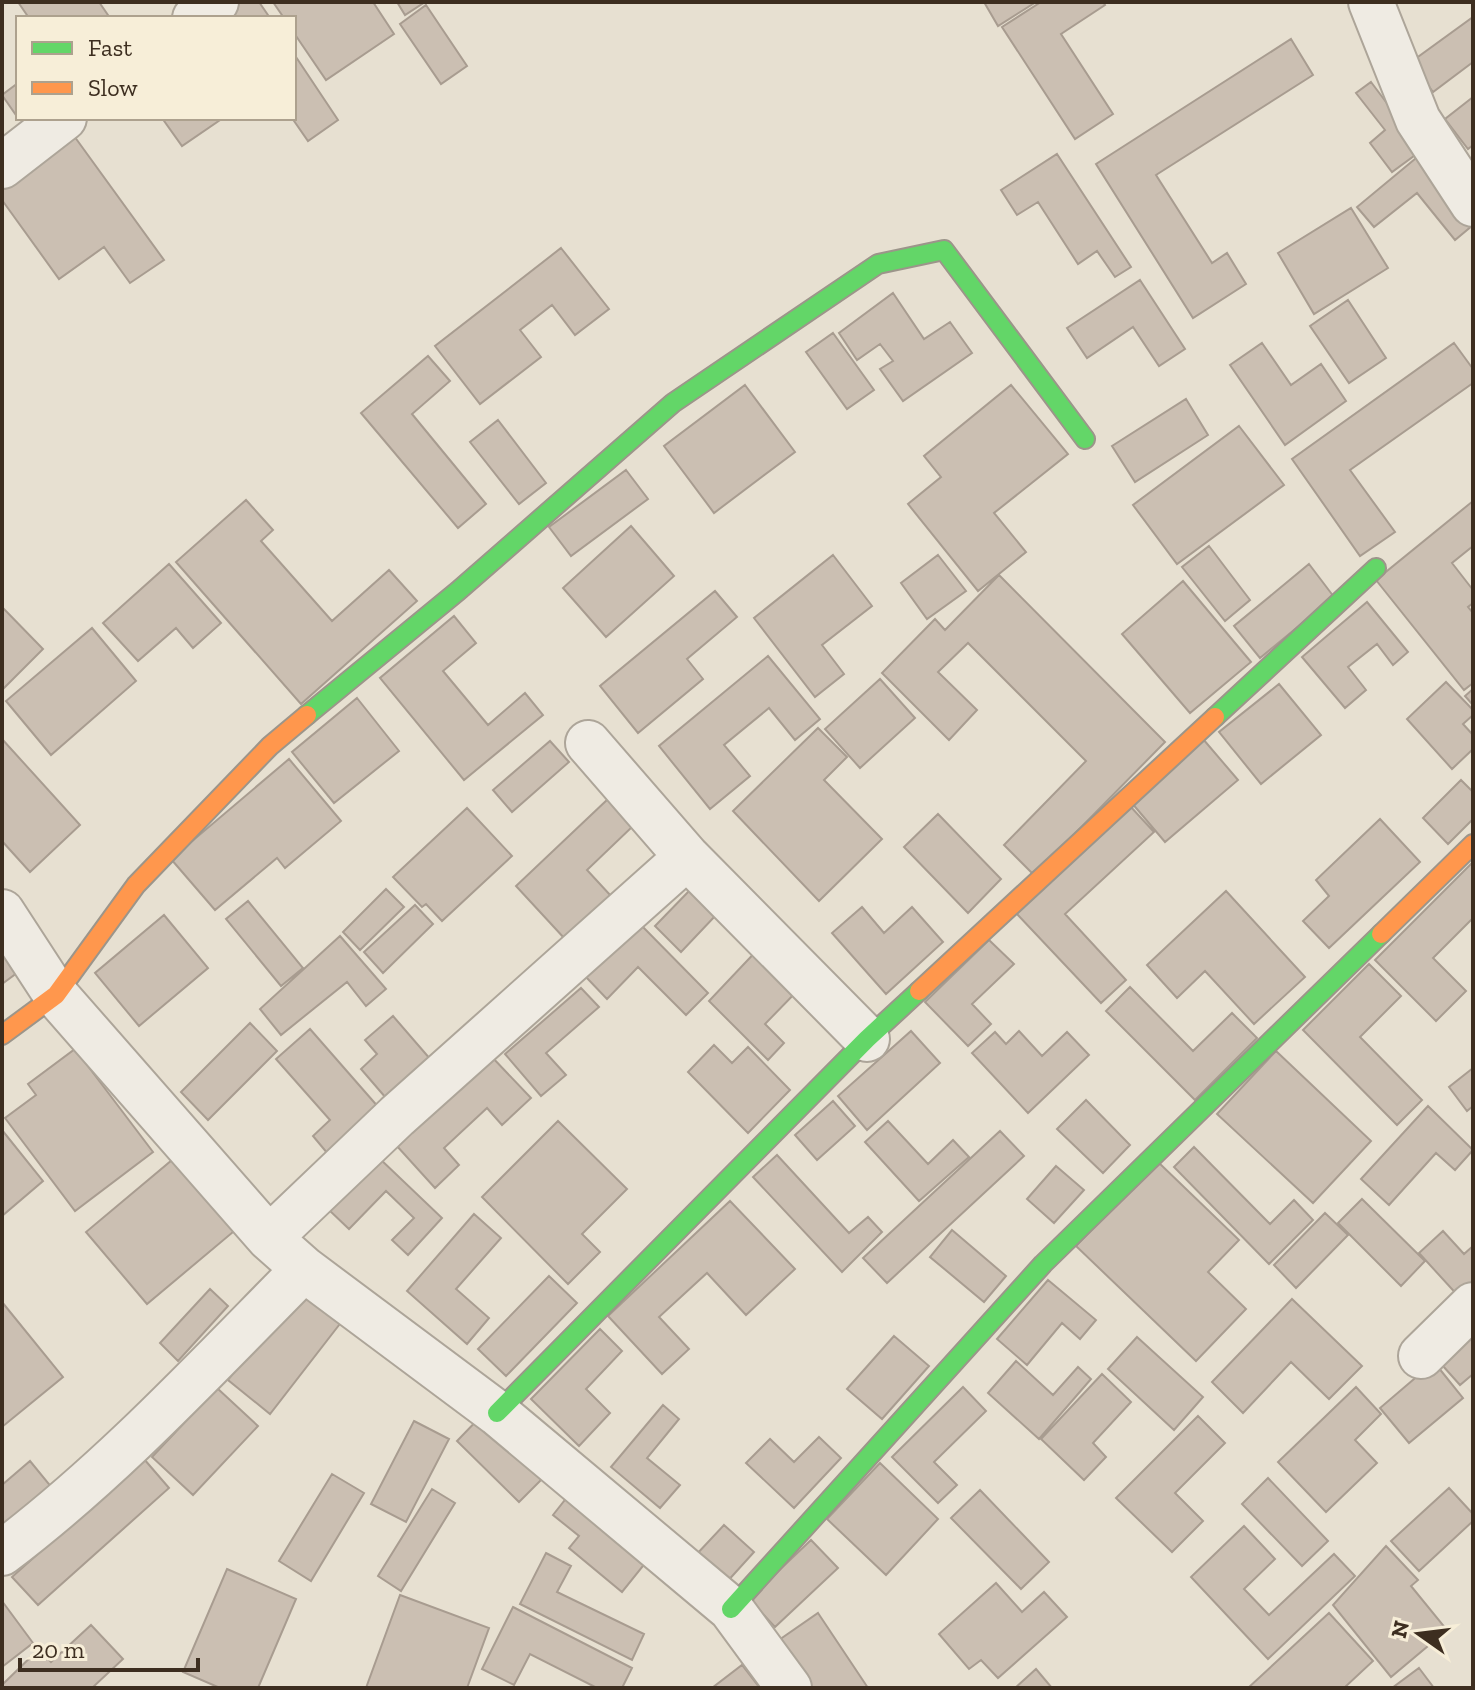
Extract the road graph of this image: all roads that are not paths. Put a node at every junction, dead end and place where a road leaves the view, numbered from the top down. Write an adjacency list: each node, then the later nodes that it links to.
1 (216, 2): 3 (street)
2 (1371, 2): 6 (street)
3 (198, 16)
4 (61, 120): 5 (street)
5 (2, 166)
6 (1473, 204)
7 (1085, 439): 13 (street)
8 (1376, 568): 15 (street)
9 (588, 743): 11 (street)
10 (1473, 844): 22 (street)
11 (687, 857): 15 (street); 16 (street)
12 (2, 912): 13 (street)
13 (56, 995): 14 (street); 16 (street)
14 (2, 1035)
15 (867, 1039): 20 (street)
16 (269, 1238): 17 (street)
17 (304, 1269): 20 (street); 21 (street)
18 (1473, 1305): 19 (street)
19 (1421, 1356)
20 (497, 1413): 22 (street)
21 (2, 1553)
22 (731, 1609): 23 (street)
23 (789, 1688)

